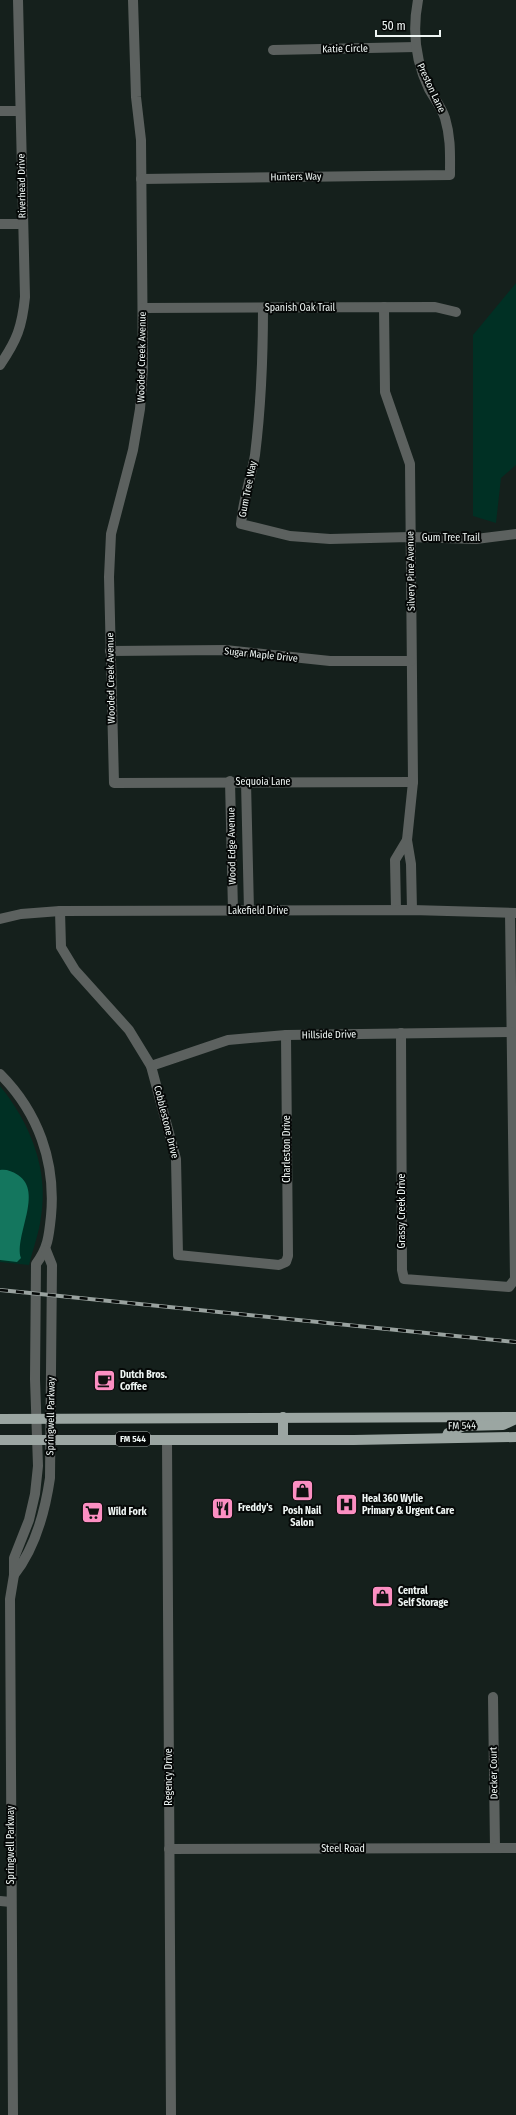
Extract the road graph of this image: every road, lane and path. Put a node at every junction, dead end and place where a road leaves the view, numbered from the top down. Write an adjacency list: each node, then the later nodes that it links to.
1 (18, 0): 7 (street, Riverhead Drive)
2 (133, 0): 9 (street, Wooded Creek Avenue)
3 (418, 0): 4 (street, Preston Lane)
4 (416, 47): 5 (street, Katie Circle); 8 (street, Preston Lane)
5 (273, 50)
6 (0, 111): 7 (street)
7 (20, 111): 11 (street, Riverhead Drive)
8 (450, 175): 9 (street, Hunters Way)
9 (141, 179): 13 (street, Wooded Creek Avenue)
10 (0, 224): 11 (street)
11 (23, 224): 16 (street, Riverhead Drive)
12 (384, 307): 14 (street, Spanish Oak Trail); 15 (street, Spanish Oak Trail); 19 (street, Silvery Pine Avenue)
13 (143, 308): 14 (street, Spanish Oak Trail); 20 (street, Wooded Creek Avenue)
14 (263, 308): 19 (street, Gum Tree Way)
15 (456, 312)
16 (3, 354): 17 (street, Riverhead Drive)
17 (0, 365)
18 (516, 534): 19 (street, Gum Tree Trail)
19 (410, 537): 21 (street, Silvery Pine Avenue)
20 (110, 651): 21 (street, Sugar Maple Drive); 25 (street, Wooded Creek Avenue)
21 (411, 661): 24 (street, Silvery Pine Avenue)
22 (230, 782): 23 (street, Sequoia Lane); 25 (street, Sequoia Lane); 30 (street, Wood Edge Avenue)
23 (246, 782): 24 (street, Sequoia Lane); 31 (street, Wood Edge Avenue)
24 (413, 782): 26 (street, Silvery Pine Avenue)
25 (114, 783)
26 (407, 840): 27 (street, Silvery Pine Avenue); 28 (street, Silvery Pine Avenue)
27 (396, 910): 28 (street, Lakefield Drive); 31 (street, Lakefield Drive)
28 (412, 910): 32 (street, Lakefield Drive)
29 (60, 911): 30 (street, Lakefield Drive); 33 (street, Lakefield Drive); 37 (street, Cobblestone Drive)
30 (233, 911): 31 (street, Lakefield Drive)
31 (249, 911)
32 (513, 913): 34 (street)
33 (0, 919)
34 (511, 1032): 35 (street, Hillside Drive); 35 (street, Grassy Creek Drive)
35 (401, 1034): 36 (street, Hillside Drive)
36 (286, 1035): 37 (street, Hillside Drive); 40 (street, Charleston Drive)
37 (151, 1066): 40 (street, Cobblestone Drive)
38 (0, 1074): 39 (street, Springwell Parkway)
39 (46, 1250): 41 (street, Springwell Parkway); 42 (street, Springwell Parkway)
40 (286, 1262)
41 (35, 1320): 42 (street); 46 (street, Springwell Parkway)
42 (53, 1320): 47 (street, Springwell Parkway)
43 (283, 1417): 44 (main road, FM 544 / FM 544); 47 (main road, FM 544 / FM 544); 54 (main road)
44 (516, 1418): 49 (main road)
45 (0, 1419): 46 (main road, FM 544 / FM 544)
46 (36, 1419): 47 (main road, FM 544 / FM 544); 50 (street, Springwell Parkway)
47 (52, 1419): 51 (street, Springwell Parkway)
48 (516, 1437): 49 (main road, FM 544 / FM 544)
49 (446, 1438): 54 (main road, FM 544 / FM 544)
50 (37, 1439): 51 (main road, FM 544 / FM 544); 52 (main road, FM 544 / FM 544); 55 (street, Springwell Parkway)
51 (51, 1439): 53 (main road, FM 544 / FM 544); 55 (street, Springwell Parkway)
52 (0, 1440)
53 (167, 1440): 54 (main road, FM 544 / FM 544); 59 (street, Regency Drive)
54 (283, 1440)
55 (14, 1575): 61 (street, Springwell Parkway)
56 (493, 1697): 57 (street, Decker Court)
57 (495, 1848): 58 (street, Steel Road); 59 (street, Steel Road)
58 (516, 1848)
59 (170, 1849): 63 (street, Regency Drive)
60 (0, 1902): 61 (street)
61 (11, 1902): 62 (street, Springwell Parkway)
62 (13, 2115)
63 (171, 2115)

